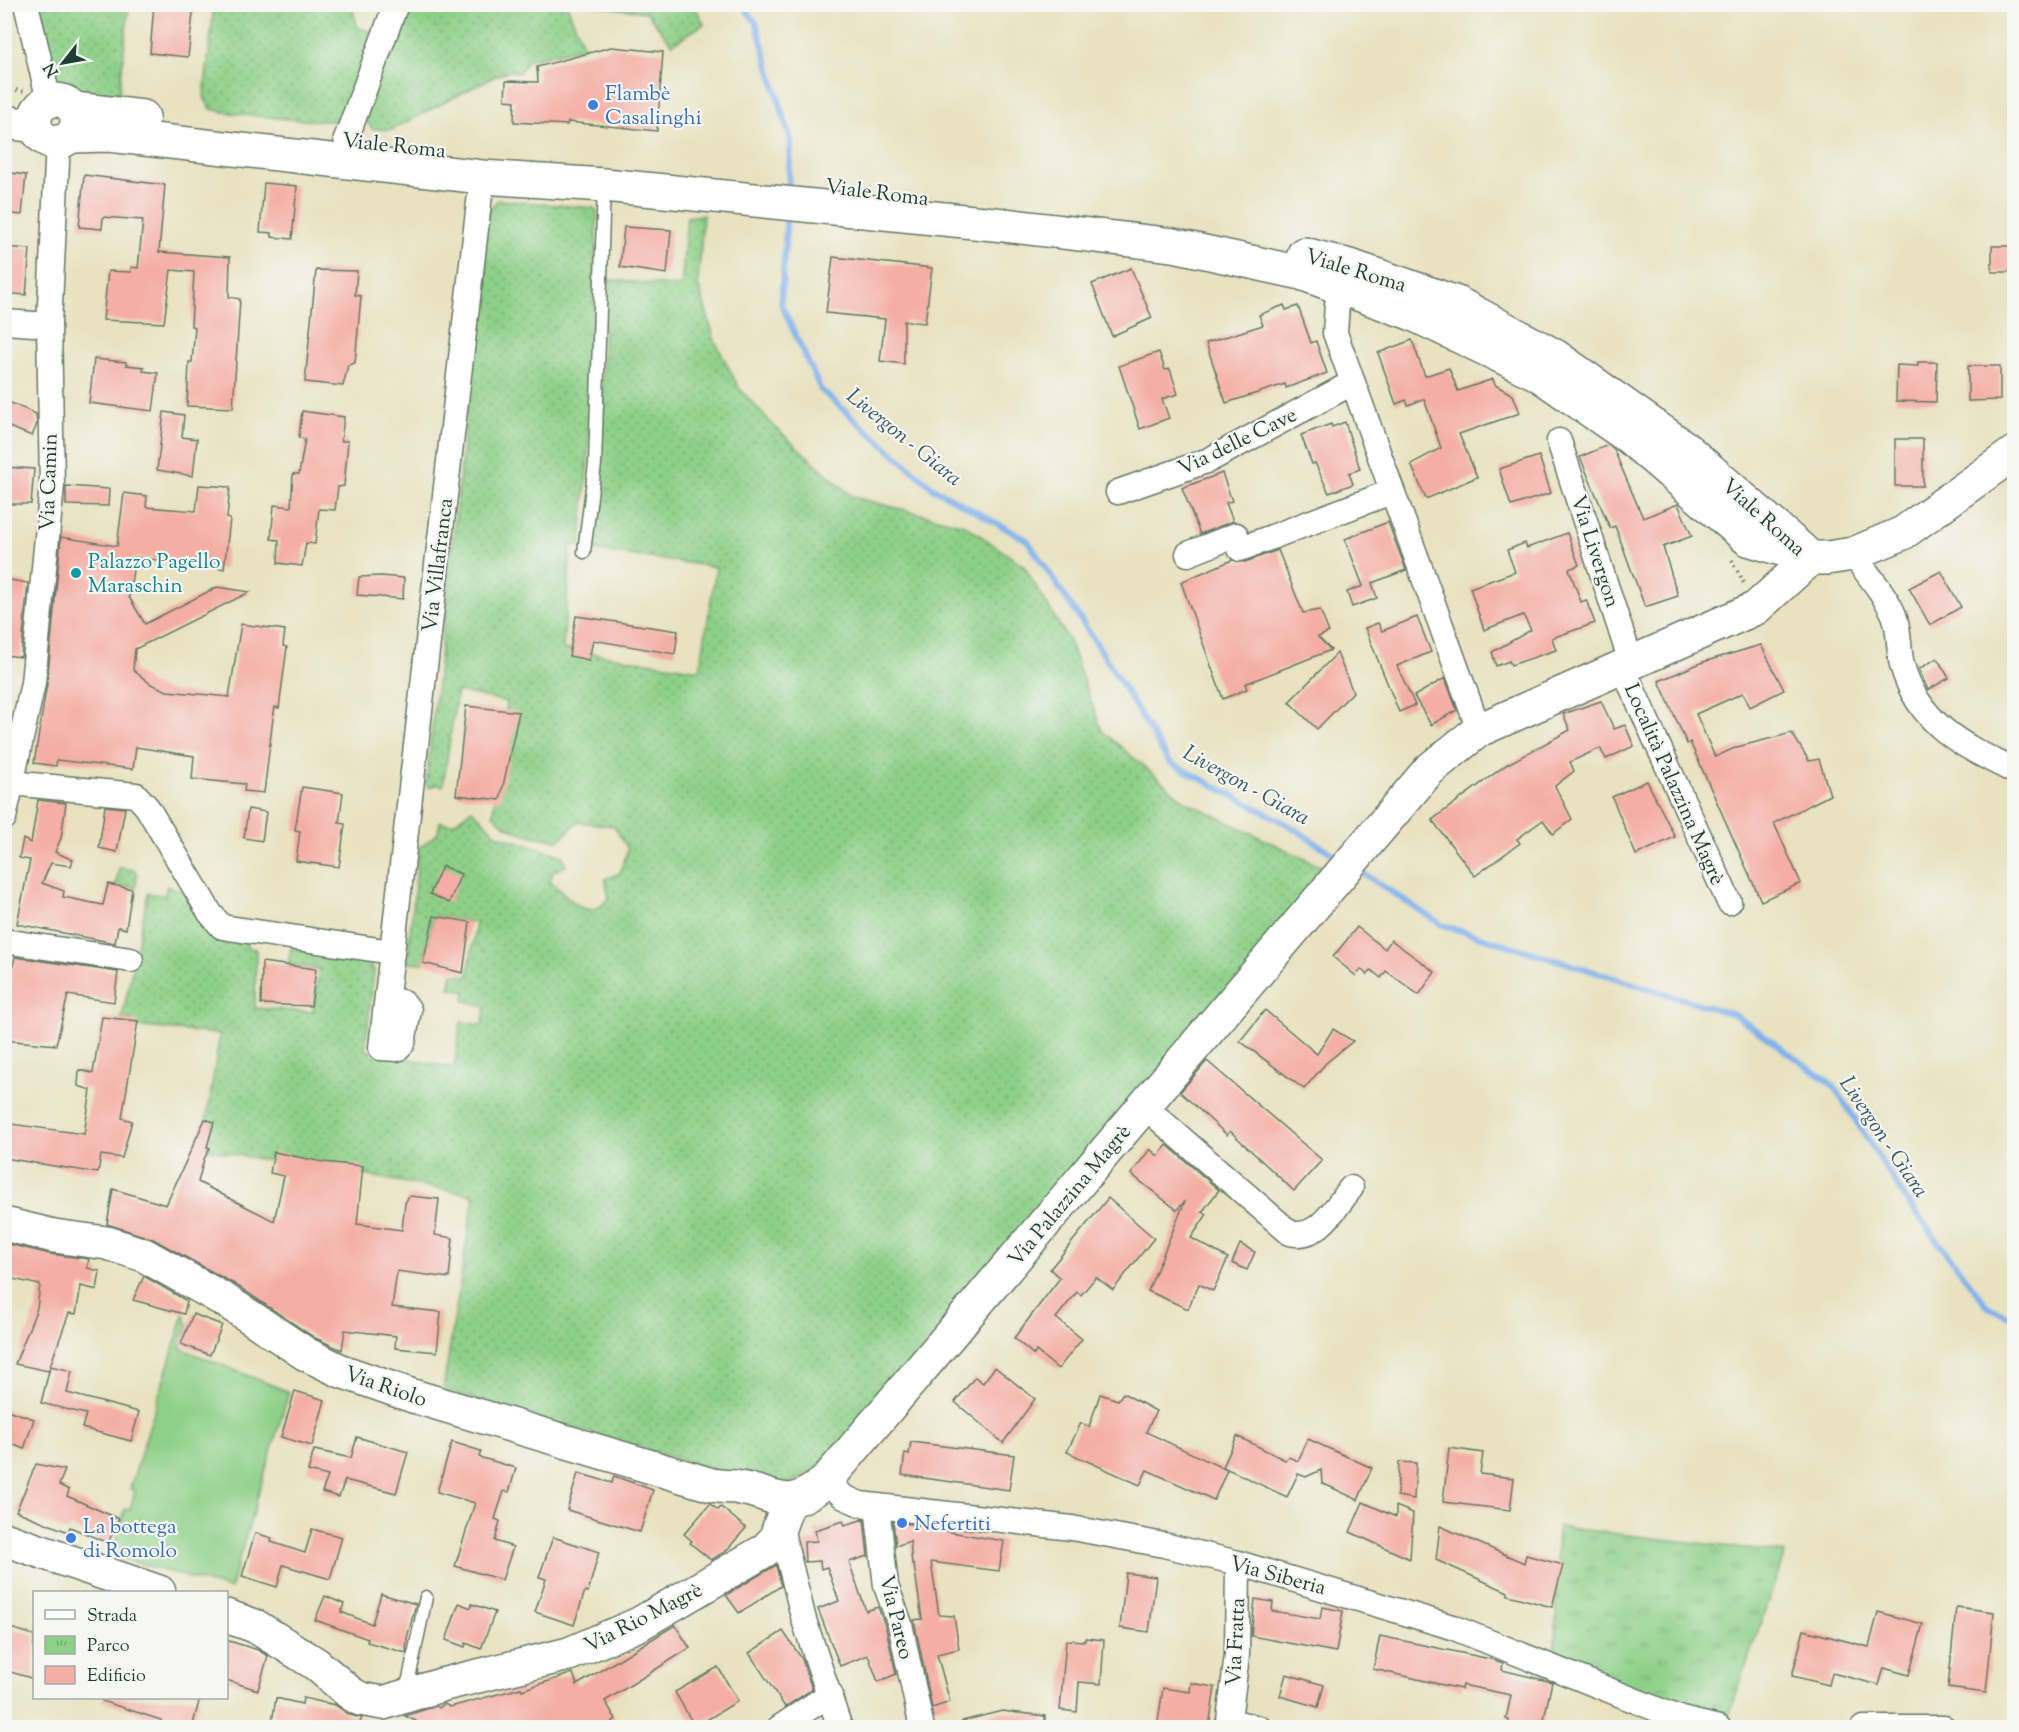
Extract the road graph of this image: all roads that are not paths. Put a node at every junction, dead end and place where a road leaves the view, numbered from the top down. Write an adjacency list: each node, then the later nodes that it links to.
1 (26, 4): 3 (street, Via Camin)
2 (396, 4): 4 (street)
3 (49, 123): 4 (main road, Viale Roma); 10 (street, Via Camin)
4 (345, 150): 5 (main road, Viale Roma)
5 (483, 166): 6 (main road, Viale Roma); 29 (street, Via Villafranca)
6 (604, 176): 7 (main road, Viale Roma); 16 (lane)
7 (947, 210): 8 (main road, Viale Roma); 19 (main road, Viale Roma)
8 (1346, 290): 11 (street); 19 (main road, Viale Roma)
9 (4, 322): 10 (street)
10 (49, 325): 21 (street, Via Camin)
11 (1352, 383): 14 (street, Via delle Cave); 15 (street)
12 (1559, 441): 20 (street, Via Livergon)
13 (2010, 451): 18 (main road)
14 (1118, 492)
15 (1391, 492): 17 (street); 22 (street)
16 (584, 552)
17 (1188, 554)
18 (1852, 554): 19 (main road); 23 (street)
19 (1811, 558): 20 (main road, Località Palazzina Magrè)
20 (1626, 664): 22 (main road, Località Palazzina Magrè); 27 (street, Località Palazzina Magrè)
21 (15, 709): 24 (street, Via Camin)
22 (1479, 730): 26 (main road, Località Palazzina Magrè)
23 (2014, 771)
24 (11, 783): 25 (street, Via Camin); 29 (street)
25 (4, 818)
26 (1341, 876): 32 (main road, Via Palazzina Magrè)
27 (1729, 902)
28 (4, 941): 30 (street)
29 (392, 952): 31 (street, Via Villafranca)
30 (131, 960)
31 (387, 998)
32 (1144, 1106): 33 (street); 35 (main road, Via Palazzina Magrè)
33 (1351, 1188)
34 (4, 1224): 37 (main road, Via Riolo)
35 (826, 1481): 36 (street, Via Siberia); 37 (main road, Via Palazzina Magrè)
36 (877, 1506): 39 (street, Via Siberia); 49 (street, Via Pareo)
37 (784, 1515): 43 (street); 44 (main road, Via Rio Magrè)
38 (4, 1539): 40 (main road)
39 (1238, 1563): 45 (street, Via Siberia); 46 (street, Via Fratta)
40 (153, 1591)
41 (426, 1597): 44 (lane)
42 (228, 1617): 44 (main road)
43 (830, 1694): 47 (street); 48 (street)
44 (394, 1708)
45 (1680, 1723): 51 (street, Via Siberia)
46 (1228, 1724): 50 (street, Via Fratta)
47 (778, 1728)
48 (840, 1728)
49 (922, 1728)
50 (1259, 1728)
51 (1719, 1728)
52 (1863, 1728): 53 (street)
53 (1944, 1728)

